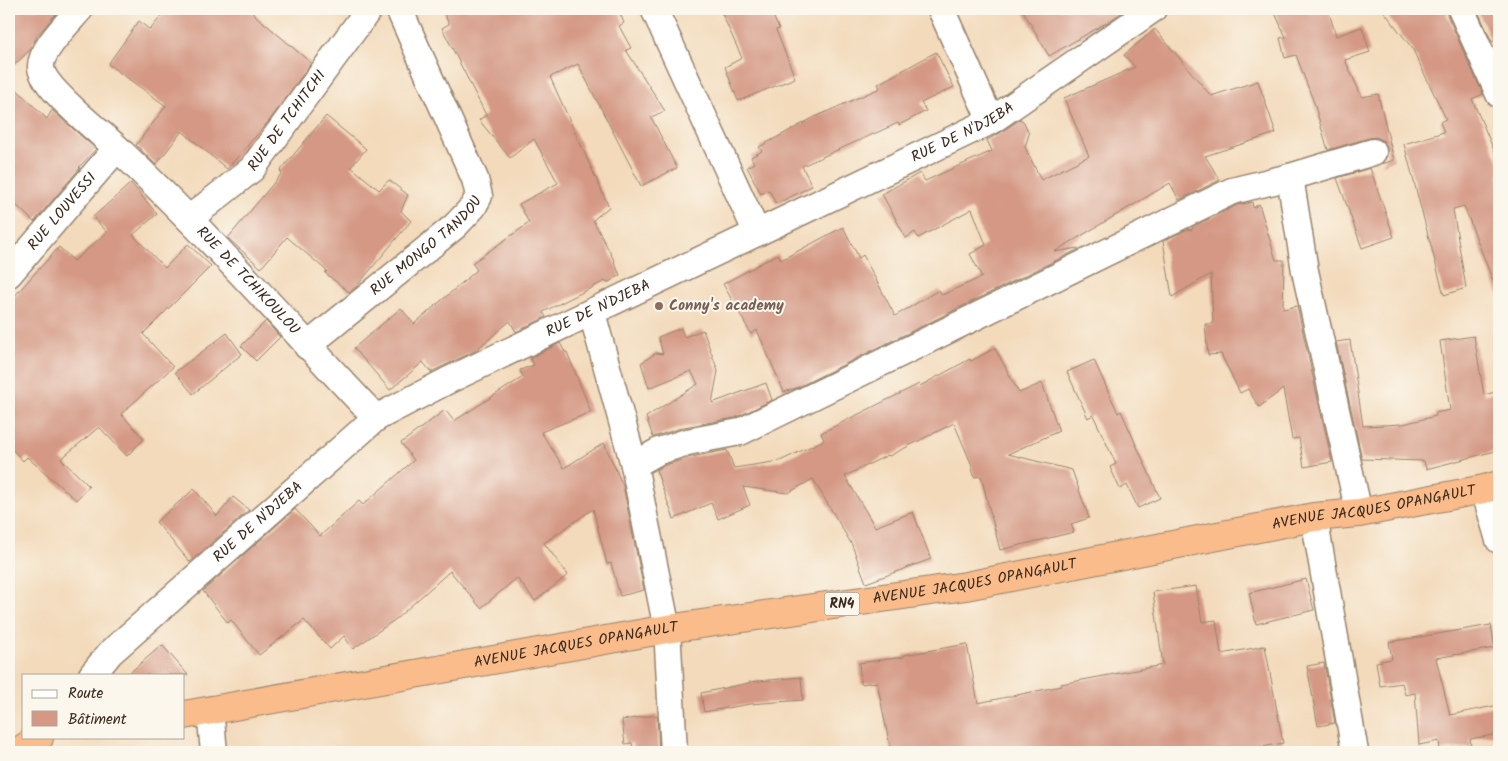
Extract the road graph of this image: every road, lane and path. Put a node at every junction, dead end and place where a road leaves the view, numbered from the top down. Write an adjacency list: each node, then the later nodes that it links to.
1 (80, 9): 10 (street, RUE DE TCHIKOULOU)
2 (369, 9): 13 (street, RUE DE TCHITCHI)
3 (399, 9): 17 (street, RUE MONGO TANDOU)
4 (654, 9): 14 (street)
5 (940, 9): 9 (street)
6 (1153, 9): 9 (street, RUE DE N'DJEBA)
7 (1461, 9): 8 (street)
8 (1499, 94)
9 (991, 121): 14 (street, RUE DE N'DJEBA)
10 (117, 148): 13 (street, RUE DE TCHIKOULOU); 15 (street, RUE LOUVESSI)
11 (1373, 152): 12 (street)
12 (1290, 177): 19 (street); 21 (street)
13 (189, 219): 17 (street, RUE DE TCHIKOULOU)
14 (757, 233): 16 (street, RUE DE N'DJEBA)
15 (9, 274)
16 (592, 313): 18 (street, RUE DE N'DJEBA); 19 (street)
17 (307, 346): 18 (street, RUE DE TCHIKOULOU)
18 (376, 418): 25 (street, RUE DE N'DJEBA)
19 (634, 465): 24 (street)
20 (1491, 487): 21 (highway, AVENUE JACQUES OPANGAULT / RN4); 23 (street)
21 (1359, 513): 22 (highway, AVENUE JACQUES OPANGAULT / RN4)
22 (1314, 517): 24 (highway, AVENUE JACQUES OPANGAULT / RN4); 33 (street)
23 (1499, 540)
24 (667, 629): 26 (highway, AVENUE JACQUES OPANGAULT / RN4); 32 (street)
25 (93, 674)
26 (197, 712): 31 (street)
27 (9, 734): 28 (highway)
28 (22, 736)
29 (41, 738): 30 (highway)
30 (18, 752)
31 (214, 752)
32 (674, 752)
33 (1355, 752)

